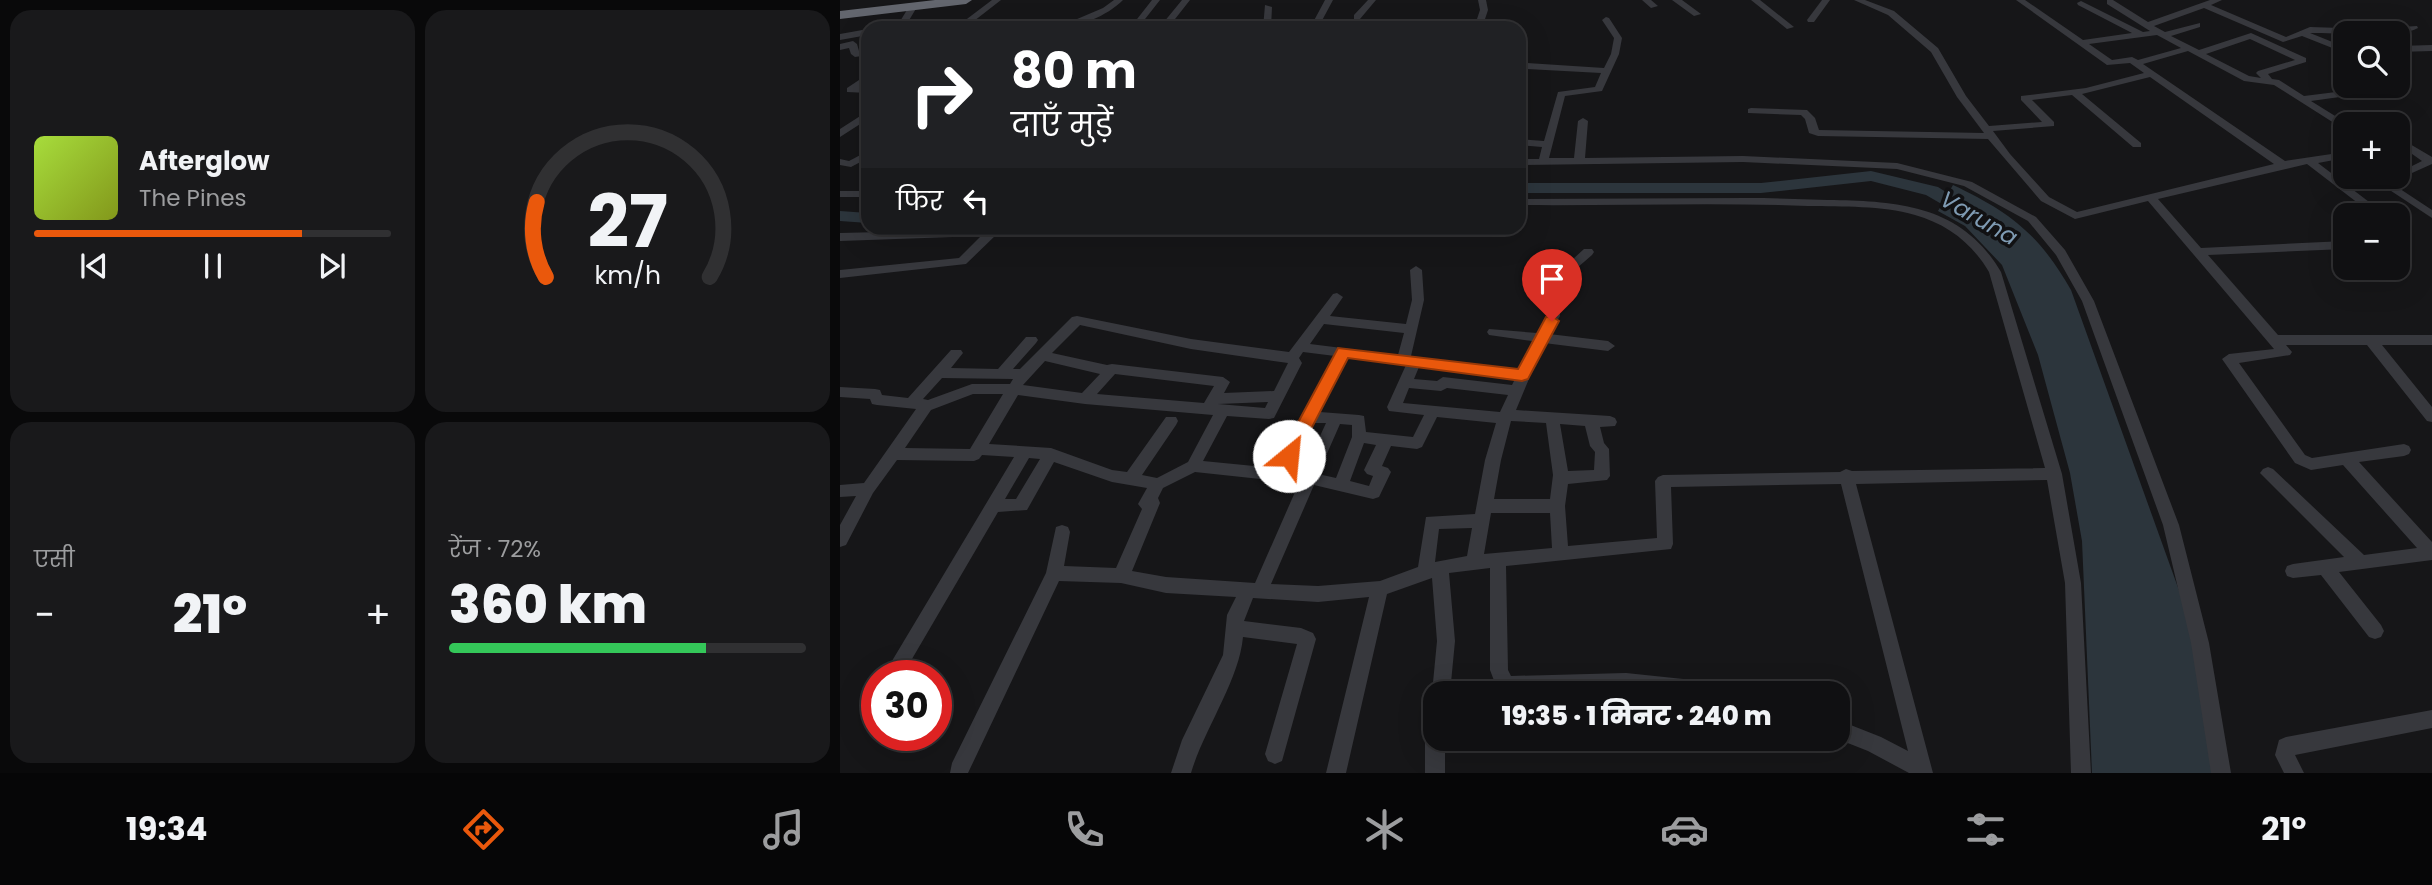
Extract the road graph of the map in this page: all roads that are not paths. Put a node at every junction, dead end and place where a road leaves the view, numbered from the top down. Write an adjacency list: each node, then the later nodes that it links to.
1 (942, 0): 23 (highway)
2 (966, 0): 21 (highway)
3 (997, 0): 29 (street)
4 (1119, 0): 30 (street)
5 (1156, 0): 31 (street)
6 (1186, 0): 32 (street)
7 (1329, 0): 34 (street)
8 (1372, 0): 25 (street)
9 (1482, 0): 35 (street)
10 (1646, 0): 19 (street)
11 (1676, 0): 24 (street)
12 (1755, 0): 38 (street)
13 (1826, 0): 27 (street)
14 (1858, 0): 66 (street)
15 (2020, 0): 45 (street)
16 (2218, 0): 20 (street)
17 (2110, 2): 36 (street)
18 (2081, 3): 43 (street)
19 (1654, 6)
20 (2206, 6): 36 (street); 42 (street)
21 (913, 7): 23 (highway); 28 (street)
22 (1268, 7): 33 (street)
23 (840, 14)
24 (1697, 14)
25 (1357, 18)
26 (1606, 20): 54 (street)
27 (1811, 20)
28 (904, 21)
29 (968, 21)
30 (1078, 21)
31 (1140, 21)
32 (1169, 21)
33 (1267, 21)
34 (1318, 21)
35 (1480, 21)
36 (2148, 25): 41 (street)
37 (2197, 25): 41 (street)
38 (1790, 27)
39 (2414, 28): 42 (street)
40 (861, 33): 44 (street)
41 (2161, 33): 43 (street); 50 (street)
42 (2302, 33): 46 (street)
43 (2141, 34): 45 (street)
44 (840, 37)
45 (2080, 43): 52 (street)
46 (2333, 45)
47 (840, 47): 51 (street)
48 (2432, 48): 49 (street)
49 (2410, 49)
50 (2194, 50): 52 (street); 56 (street); 56 (street)
51 (861, 53)
52 (2136, 63): 55 (street)
53 (1527, 66): 54 (street)
54 (1606, 71): 69 (street)
55 (2151, 74): 59 (street); 80 (street)
56 (2272, 81): 61 (street)
57 (861, 82): 58 (street)
58 (861, 90)
59 (2075, 93): 66 (street); 70 (street)
60 (2333, 95): 61 (street)
61 (2303, 99): 64 (street)
62 (1751, 111): 66 (street)
63 (861, 119): 67 (street)
64 (2333, 119)
65 (1583, 121): 79 (street)
66 (1989, 133): 86 (street)
67 (840, 134)
68 (1526, 142): 69 (street)
69 (1548, 144): 78 (street)
70 (2137, 145)
71 (2410, 147): 75 (street)
72 (2333, 157): 74 (street)
73 (861, 158): 76 (street)
74 (2308, 160): 80 (street); 88 (street)
75 (2431, 160): 81 (street)
76 (840, 162)
77 (1526, 162): 78 (street)
78 (1544, 162): 79 (street)
79 (1579, 162): 90 (street)
80 (2283, 165): 85 (street)
81 (2410, 169)
82 (2393, 189): 89 (street)
83 (840, 194): 84 (street)
84 (861, 194)
85 (2151, 198): 86 (street); 96 (street)
86 (2045, 199): 90 (street)
87 (1526, 202): 144 (street)
88 (2364, 203)
89 (2432, 215)
90 (2034, 222): 186 (street)
91 (891, 235): 93 (street)
92 (989, 235): 98 (street)
93 (840, 237)
94 (2333, 246): 96 (street)
95 (1588, 252): 104 (street)
96 (2198, 252): 105 (street)
97 (1416, 270): 101 (street)
98 (840, 274)
99 (1337, 297): 100 (street)
100 (1321, 319): 101 (street); 109 (street)
101 (1412, 329): 113 (street)
102 (1494, 332): 104 (street)
103 (1031, 340): 116 (street)
104 (1539, 340): 108 (street); 117 (street)
105 (2275, 340): 106 (street); 141 (street)
106 (2371, 340): 107 (street); 128 (street)
107 (2432, 340)
108 (1608, 346)
109 (1296, 352): 110 (street); 112 (street); 124 (street)
110 (1344, 352): 113 (street); 126 (street)
111 (956, 353): 115 (street)
112 (1042, 356): 114 (street); 118 (street)
113 (1409, 360): 117 (street); 119 (street)
114 (1110, 372): 122 (street); 124 (street)
115 (939, 373): 116 (street); 123 (street)
116 (1001, 374): 118 (street)
117 (1522, 375): 121 (street)
118 (1017, 383): 122 (street); 123 (street); 136 (street)
119 (1405, 383): 121 (street); 125 (street)
120 (840, 391): 123 (street)
121 (1516, 391): 127 (street)
122 (1085, 398): 124 (street)
123 (920, 404): 139 (street)
124 (1215, 406): 142 (street)
125 (1433, 411): 127 (street); 135 (street)
126 (1310, 417): 129 (street); 145 (street)
127 (1506, 417): 130 (street); 156 (street)
128 (2432, 417)
129 (1335, 418): 134 (street); 147 (street)
130 (1552, 418): 132 (street); 148 (street)
131 (1171, 421): 149 (street)
132 (1591, 421): 133 (street); 148 (street)
133 (1609, 422)
134 (1359, 437): 135 (street); 151 (street)
135 (1387, 440): 151 (street)
136 (981, 449): 138 (street); 139 (street)
137 (2404, 450): 141 (street)
138 (1025, 452): 140 (street); 154 (street)
139 (893, 454): 152 (street)
140 (1051, 454): 149 (street); 154 (street)
141 (2346, 458): 159 (street)
142 (1193, 466): 145 (street); 150 (street)
143 (2268, 473): 162 (street)
144 (2054, 474): 146 (street); 185 (street)
145 (1279, 475): 147 (street)
146 (1846, 475): 160 (street); 181 (street)
147 (1310, 478): 151 (street); 170 (street)
148 (1561, 478): 155 (street)
149 (1130, 480): 150 (street)
150 (1158, 484): 168 (street)
151 (1341, 485)
152 (868, 489): 153 (street); 158 (street)
153 (840, 492)
154 (993, 506): 173 (street)
155 (1557, 506): 156 (street); 160 (street)
156 (1483, 514): 163 (street); 165 (street)
157 (1062, 532): 167 (street)
158 (840, 540)
159 (2432, 553): 162 (street)
160 (1561, 555): 161 (street)
161 (1498, 560): 163 (street); 175 (street)
162 (2360, 562): 164 (street)
163 (1474, 563): 165 (street)
164 (2325, 567): 166 (street); 172 (street)
165 (1433, 570): 169 (street); 174 (street)
166 (2293, 571)
167 (1054, 573): 168 (street); 180 (street)
168 (1121, 576): 170 (street)
169 (1380, 589): 170 (street); 183 (street)
170 (1254, 590): 171 (street)
171 (1234, 628): 179 (street); 182 (street)
172 (2375, 631)
173 (902, 660)
174 (1442, 681)
175 (1503, 681)
176 (2432, 719): 187 (street)
177 (1850, 735): 181 (street)
178 (1435, 751): 184 (street)
179 (1275, 754)
180 (959, 769)
181 (1923, 771)
182 (1181, 773)
183 (1336, 773)
184 (1435, 773)
185 (2081, 773)
186 (2221, 773)
187 (2294, 773)

